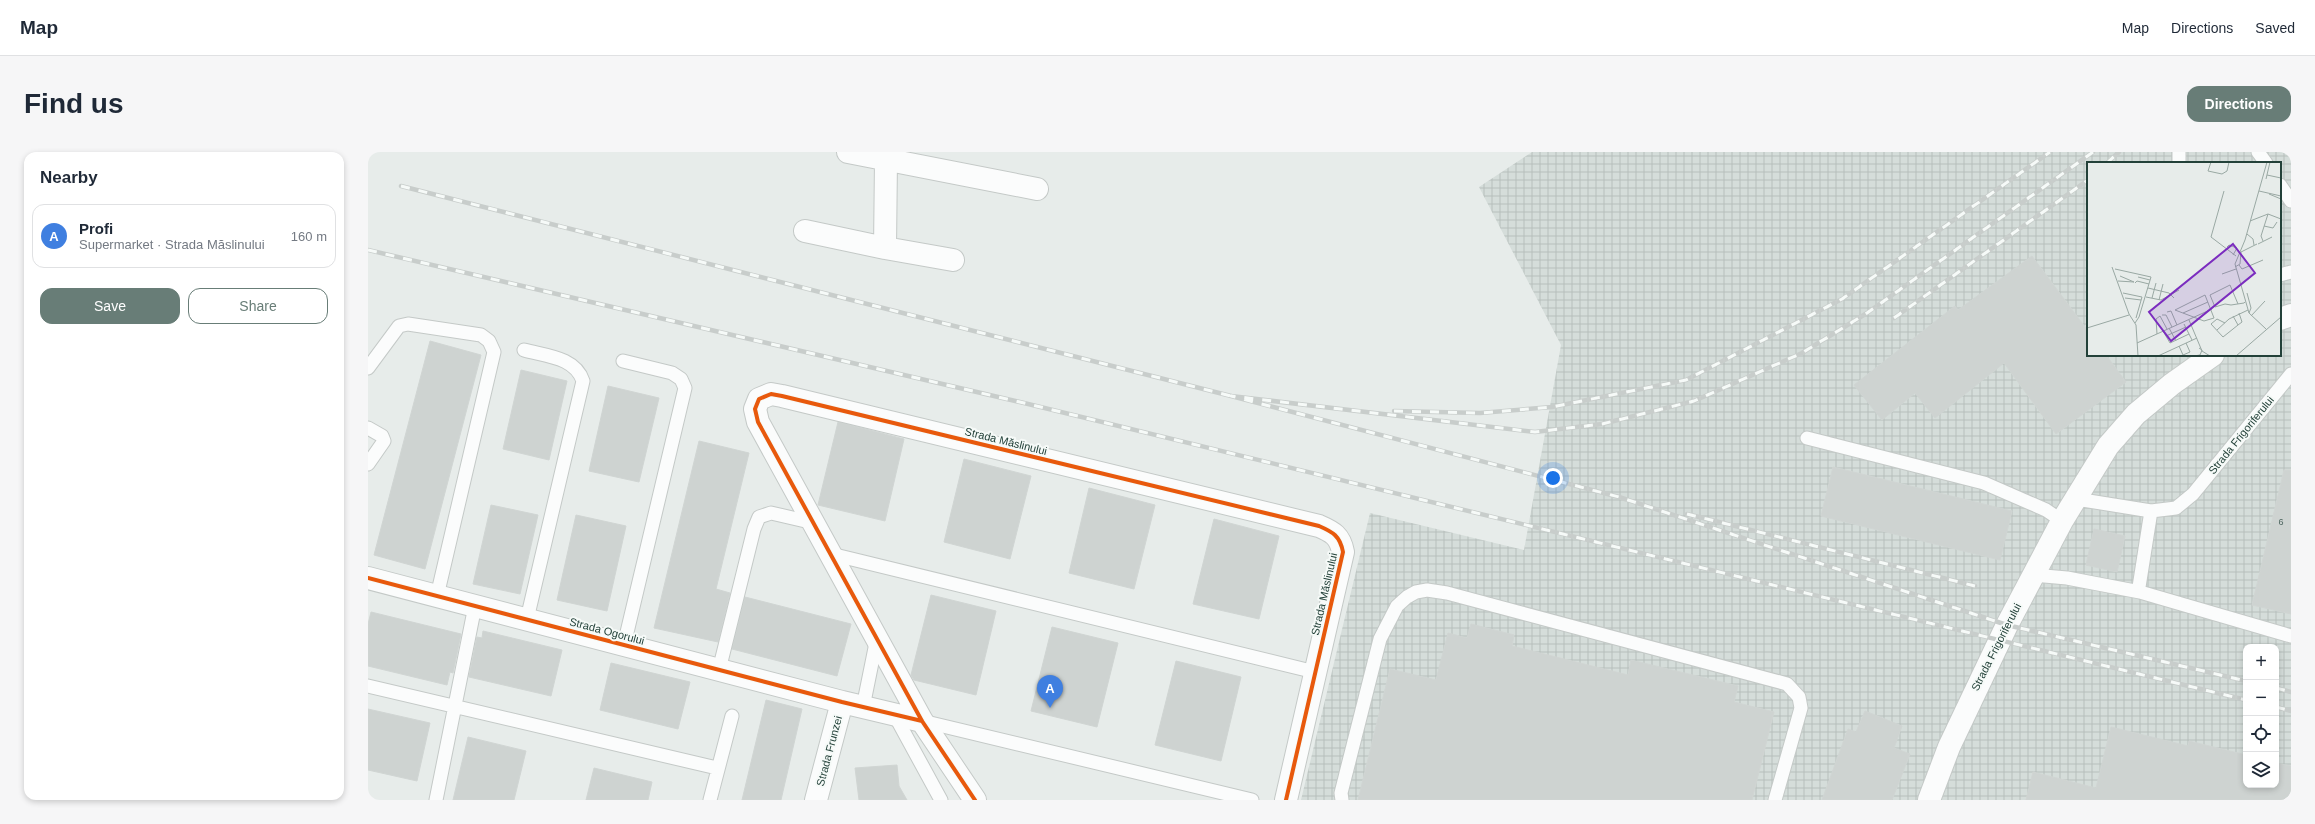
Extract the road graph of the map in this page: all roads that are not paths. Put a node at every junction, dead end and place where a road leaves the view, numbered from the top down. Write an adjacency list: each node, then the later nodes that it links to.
1 (848, 152): 4 (street)
2 (2179, 152): 5 (lane)
3 (2258, 152): 6 (lane)
4 (885, 156): 8 (street); 11 (street)
5 (2180, 162)
6 (2265, 162)
7 (2281, 186): 9 (lane)
8 (1037, 188)
9 (2291, 201)
10 (805, 231): 11 (street)
11 (885, 248): 12 (street)
12 (953, 260)
13 (2291, 272): 14 (lane)
14 (2281, 275)
15 (2291, 315): 16 (street)
16 (2281, 319)
17 (524, 350): 35 (lane)
18 (2212, 356): 25 (street, Strada Frigoriferului)
19 (624, 361): 38 (lane, Strada Ogorului)
20 (368, 368): 33 (lane)
21 (2291, 374): 26 (lane, Strada Frigoriferului)
22 (368, 428): 24 (lane)
23 (1807, 438): 27 (lane)
24 (368, 464)
25 (2076, 499): 26 (lane, Strada Frigoriferului); 27 (street, Strada Frigoriferului)
26 (2151, 511): 32 (lane)
27 (2062, 522): 30 (street, Strada Frigoriferului)
28 (814, 523): 29 (street, Strada Măslinului); 39 (lane); 40 (street, Strada Măslinului)
29 (831, 554): 37 (street, Strada Măslinului); 40 (lane)
30 (2033, 575): 32 (lane); 58 (street, Strada Frigoriferului)
31 (368, 578): 33 (street, Strada Ogorului)
32 (2140, 592): 36 (lane)
33 (436, 596): 34 (street, Strada Ogorului)
34 (476, 606): 35 (street, Strada Ogorului); 43 (lane)
35 (527, 619): 38 (street, Strada Ogorului)
36 (2291, 636)
37 (877, 638): 44 (lane); 47 (street, Strada Măslinului)
38 (624, 645): 39 (street, Strada Ogorului)
39 (719, 670): 42 (street, Strada Ogorului)
40 (1315, 672): 55 (street, Strada Măslinului)
41 (368, 686): 43 (lane)
42 (842, 702): 44 (street); 51 (street, Strada Frunzei)
43 (454, 706): 48 (lane); 49 (lane)
44 (863, 707): 45 (street)
45 (894, 714): 47 (street); 52 (lane)
46 (732, 716): 48 (lane)
47 (922, 721): 53 (street, Strada Măslinului); 54 (lane)
48 (717, 768): 50 (lane)
49 (436, 800)
50 (710, 800)
51 (816, 800)
52 (941, 800)
53 (975, 800)
54 (1252, 800)
55 (1286, 800)
56 (1342, 800): 57 (lane)
57 (1776, 800)
58 (1929, 800)

